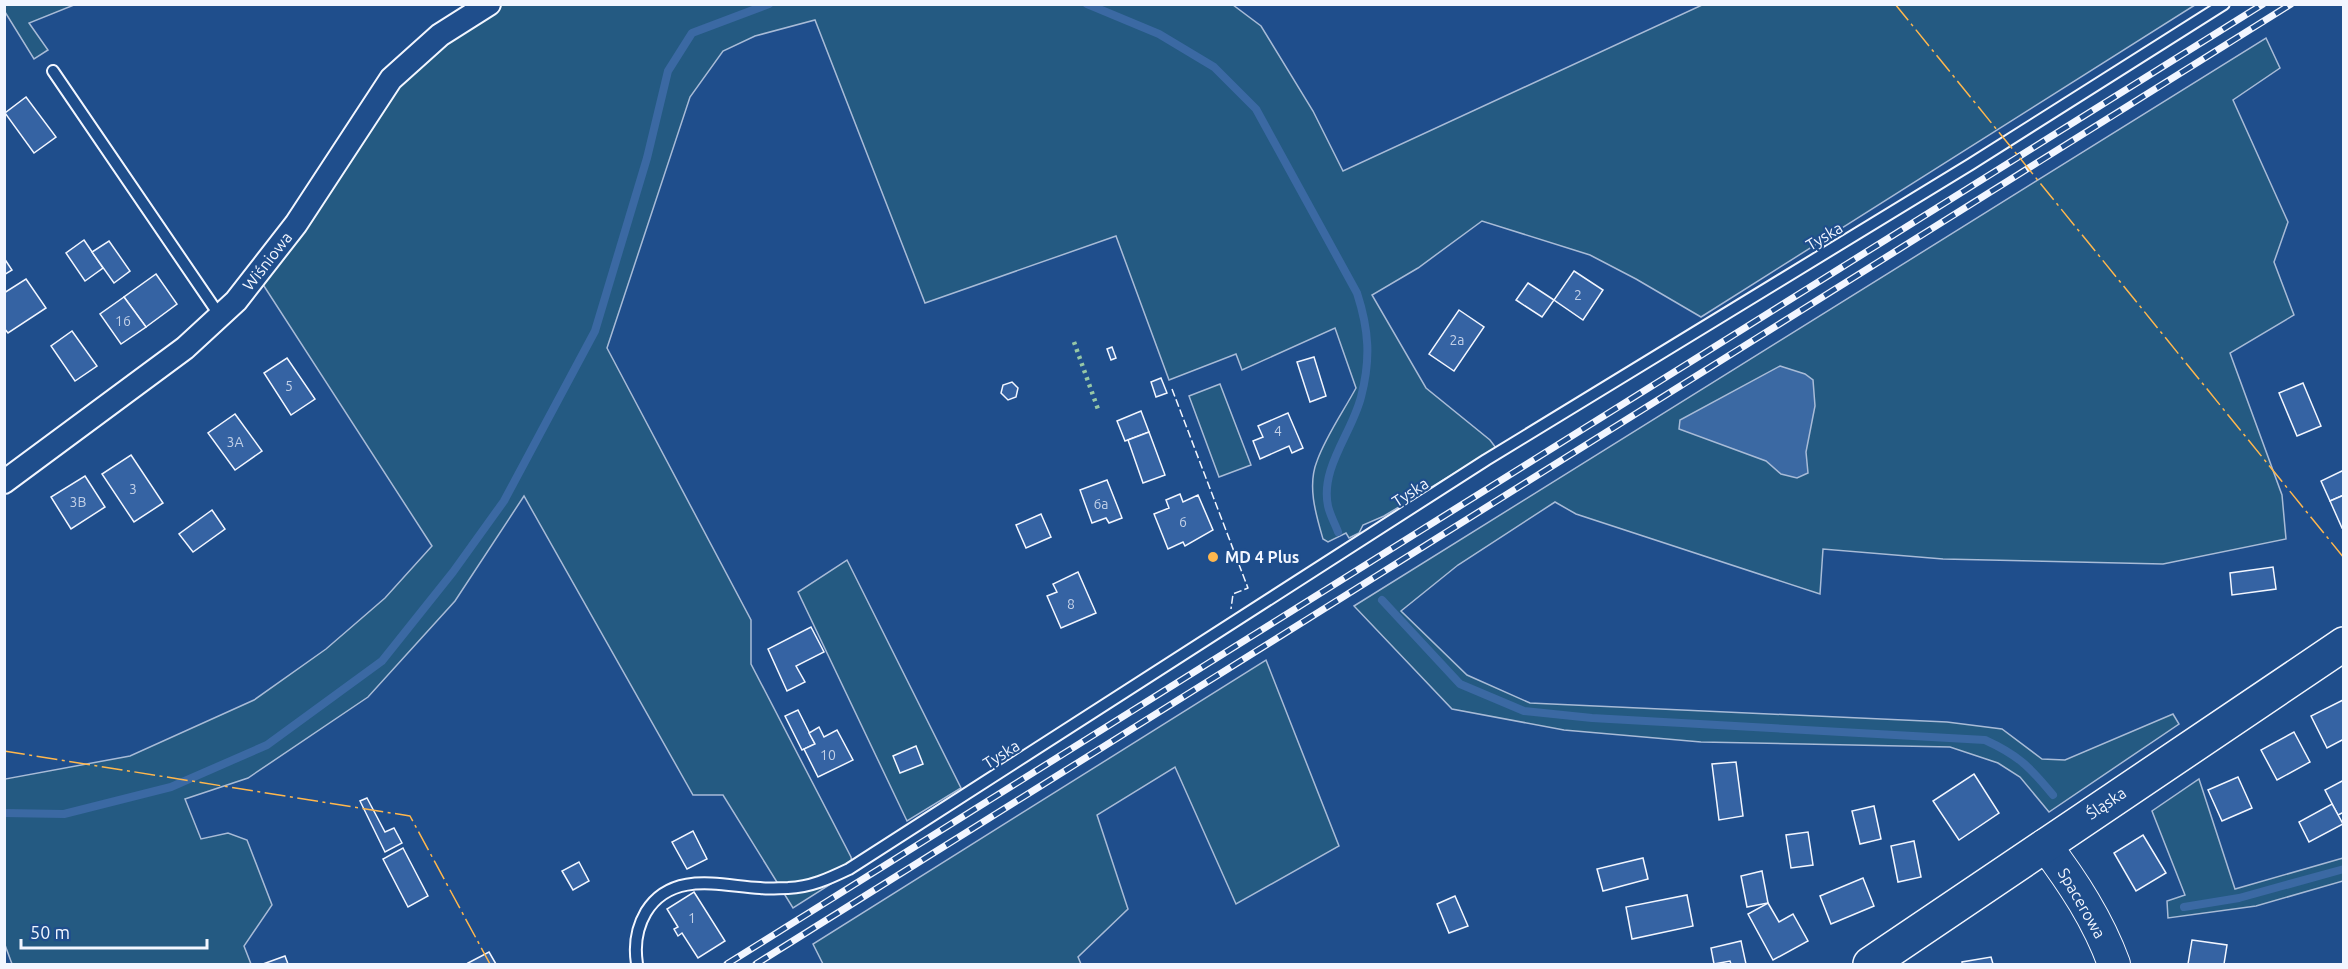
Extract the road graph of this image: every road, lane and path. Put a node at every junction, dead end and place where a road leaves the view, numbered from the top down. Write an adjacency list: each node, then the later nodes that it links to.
1 (489, 4): 4 (street, Wiśniowa)
2 (2224, 4): 8 (lane, Tyska)
3 (53, 71): 4 (lane)
4 (220, 316): 5 (street, Wiśniowa)
5 (4, 482)
6 (2343, 644): 7 (main road, Śląska)
7 (2045, 845): 9 (main road, Śląska); 10 (street, Spacerowa)
8 (637, 964)
9 (1870, 964)
10 (2114, 964)

